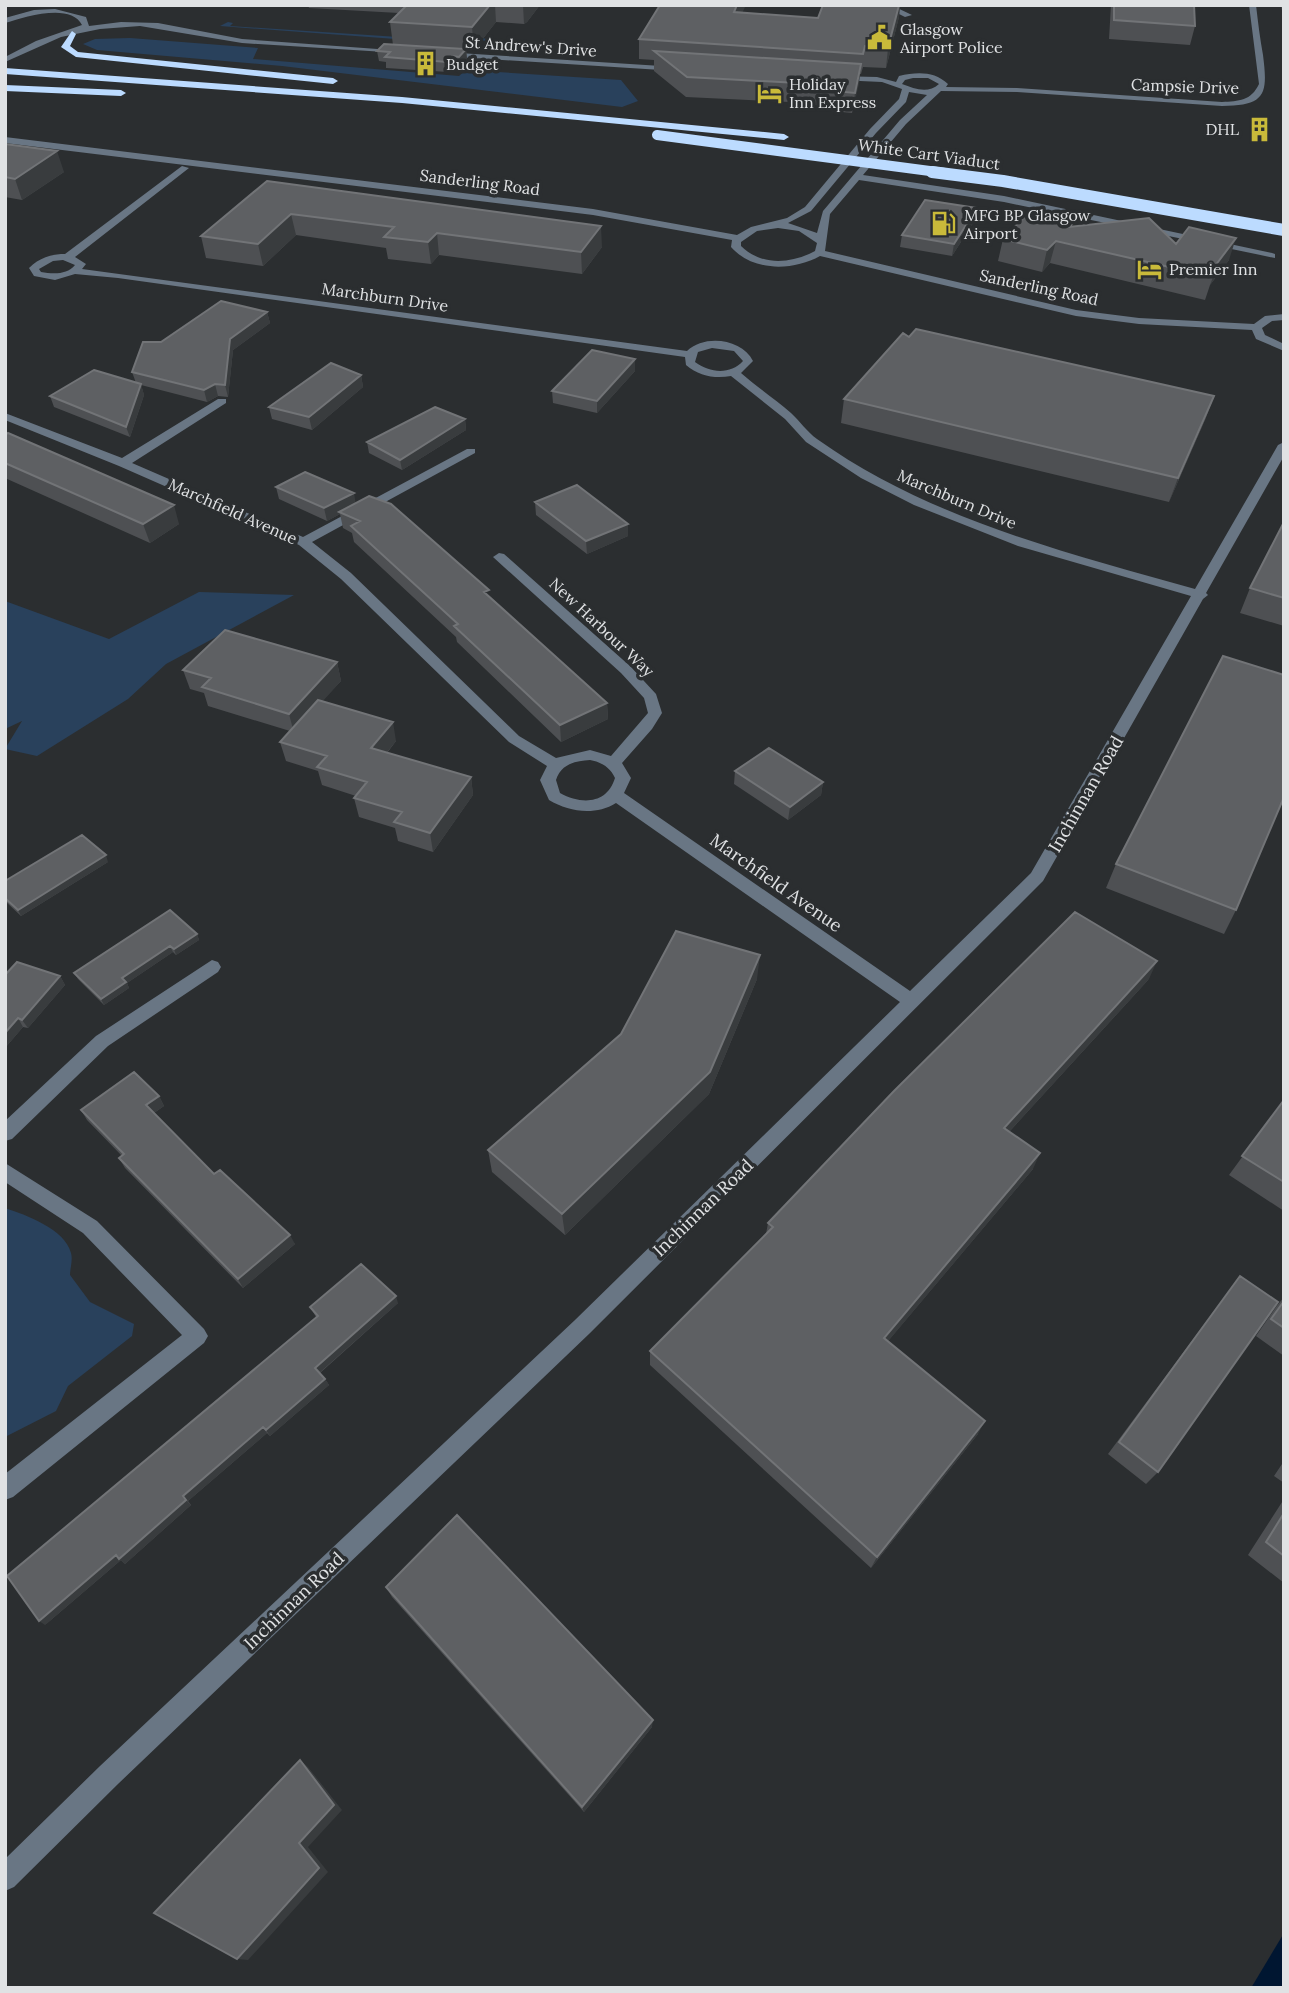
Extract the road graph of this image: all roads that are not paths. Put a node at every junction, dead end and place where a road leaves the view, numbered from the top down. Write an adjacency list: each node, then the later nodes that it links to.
1 (884, 5): 4 (street)
2 (1252, 5): 21 (street, Campsie Drive)
3 (68, 9): 5 (street); 6 (street)
4 (908, 15)
5 (5, 21)
6 (76, 32): 7 (street); 9 (street); 14 (highway)
7 (408, 52)
8 (435, 54): 10 (street, St Andrew's Drive)
9 (5, 60)
10 (692, 70)
11 (5, 71): 25 (highway)
12 (933, 77): 17 (street, Campsie Drive); 20 (street); 21 (street, Campsie Drive)
13 (823, 78): 17 (street)
14 (347, 82)
15 (5, 83): 16 (highway)
16 (25, 87): 18 (highway); 22 (highway); 24 (highway)
17 (902, 87): 20 (street, Campsie Drive); 34 (street)
18 (5, 88)
19 (400, 88): 25 (highway)
20 (938, 89): 21 (street, Campsie Drive); 32 (street)
21 (1017, 90)
22 (128, 94)
23 (208, 97): 24 (highway)
24 (248, 99): 25 (highway)
25 (574, 116): 26 (highway); 35 (highway, White Cart Viaduct, bridge)
26 (788, 138)
27 (5, 141): 33 (street, Sanderling Road)
28 (849, 146): 30 (highway, White Cart Viaduct)
29 (5, 149): 31 (street, Sanderling Road)
30 (899, 153)
31 (185, 169): 33 (street, Sanderling Road); 40 (street, Marchburn Drive)
32 (859, 177): 37 (street); 39 (street)
33 (341, 182): 36 (street, Sanderling Road)
34 (766, 227): 36 (street); 37 (street)
35 (1284, 230)
36 (738, 238): 38 (street)
37 (821, 242): 38 (street)
38 (819, 253): 43 (street, Sanderling Road)
39 (1272, 256)
40 (68, 257): 41 (street); 41 (street, Marchburn Drive)
41 (75, 271): 45 (street, Marchburn Drive)
42 (1284, 317): 43 (street)
43 (1256, 327): 44 (street)
44 (1284, 348)
45 (690, 355): 46 (street, Marchburn Drive); 46 (street, Marchburn Drive)
46 (732, 372): 54 (street, Marchburn Drive)
47 (222, 401): 51 (street)
48 (5, 416): 51 (street, Marchfield Avenue)
49 (1284, 445): 54 (street, Inchinnan Road)
50 (471, 451): 52 (street)
51 (123, 463): 52 (street, Marchfield Avenue)
52 (303, 542): 56 (street, Marchfield Avenue)
53 (499, 557): 55 (street, New Harbour Way)
54 (1200, 595): 59 (street, Inchinnan Road)
55 (613, 763): 56 (street); 57 (street)
56 (556, 765): 57 (street)
57 (616, 795): 59 (street, Marchfield Avenue)
58 (212, 967): 60 (street)
59 (913, 1002): 63 (street, Inchinnan Road)
60 (5, 1133)
61 (5, 1171): 62 (street)
62 (5, 1489)
63 (5, 1878)

